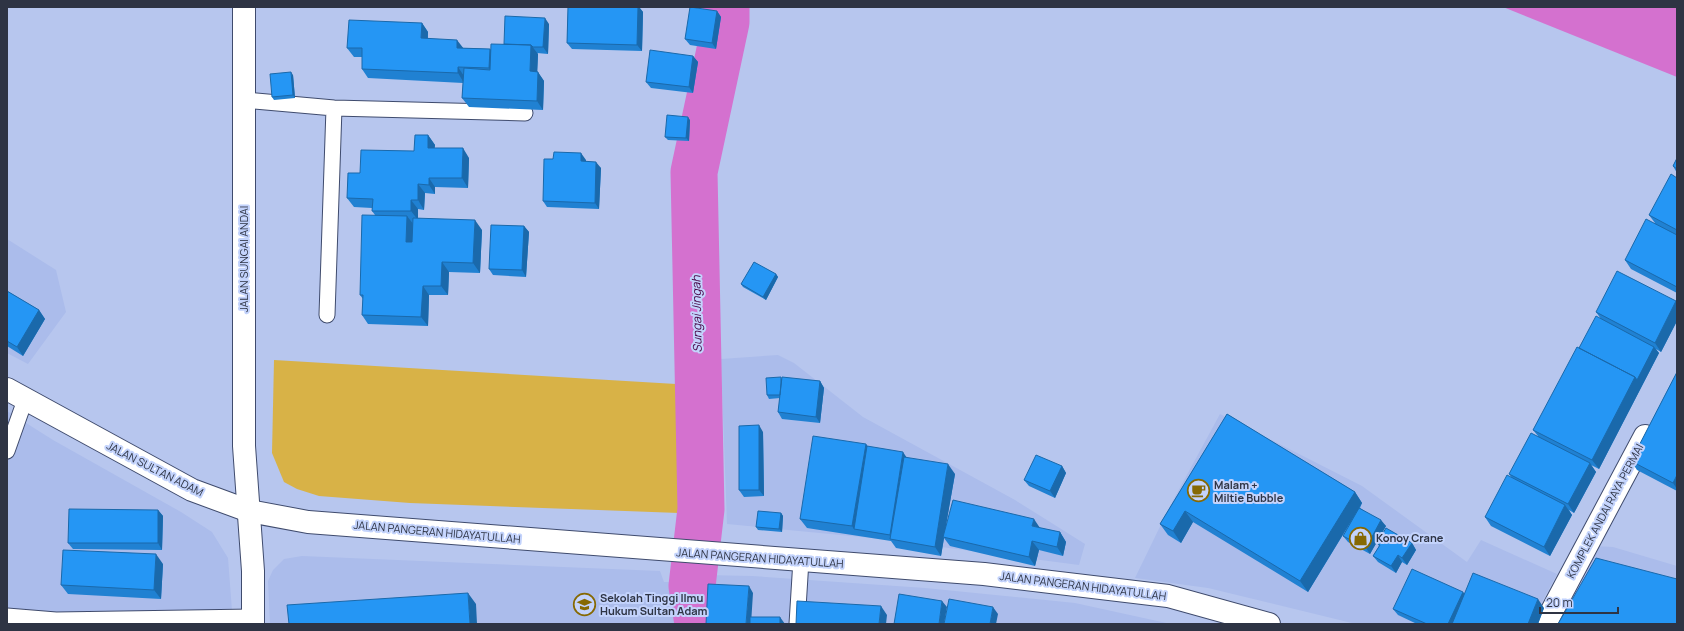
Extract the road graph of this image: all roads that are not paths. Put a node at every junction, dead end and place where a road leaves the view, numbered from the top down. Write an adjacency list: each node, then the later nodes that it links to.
1 (244, 7): 2 (main road, JALAN SUNGAI ANDAI)
2 (244, 100): 3 (lane); 10 (main road, JALAN SUNGAI ANDAI)
3 (334, 108): 4 (lane); 5 (lane)
4 (526, 113)
5 (327, 314)
6 (7, 389): 7 (main road, JALAN SULTAN ADAM)
7 (26, 400): 9 (lane); 10 (main road, JALAN SULTAN ADAM)
8 (1654, 420): 16 (main road, KOMPLEK ANDAI RAYA PERMAI)
9 (7, 451)
10 (249, 511): 11 (main road, JALAN PANGERAN HIDAYATULLAH); 13 (main road)
11 (801, 560): 14 (lane); 15 (main road, JALAN PANGERAN HIDAYATULLAH)
12 (7, 616): 13 (lane)
13 (253, 620)
14 (797, 624)
15 (1269, 624)
16 (1545, 624)

